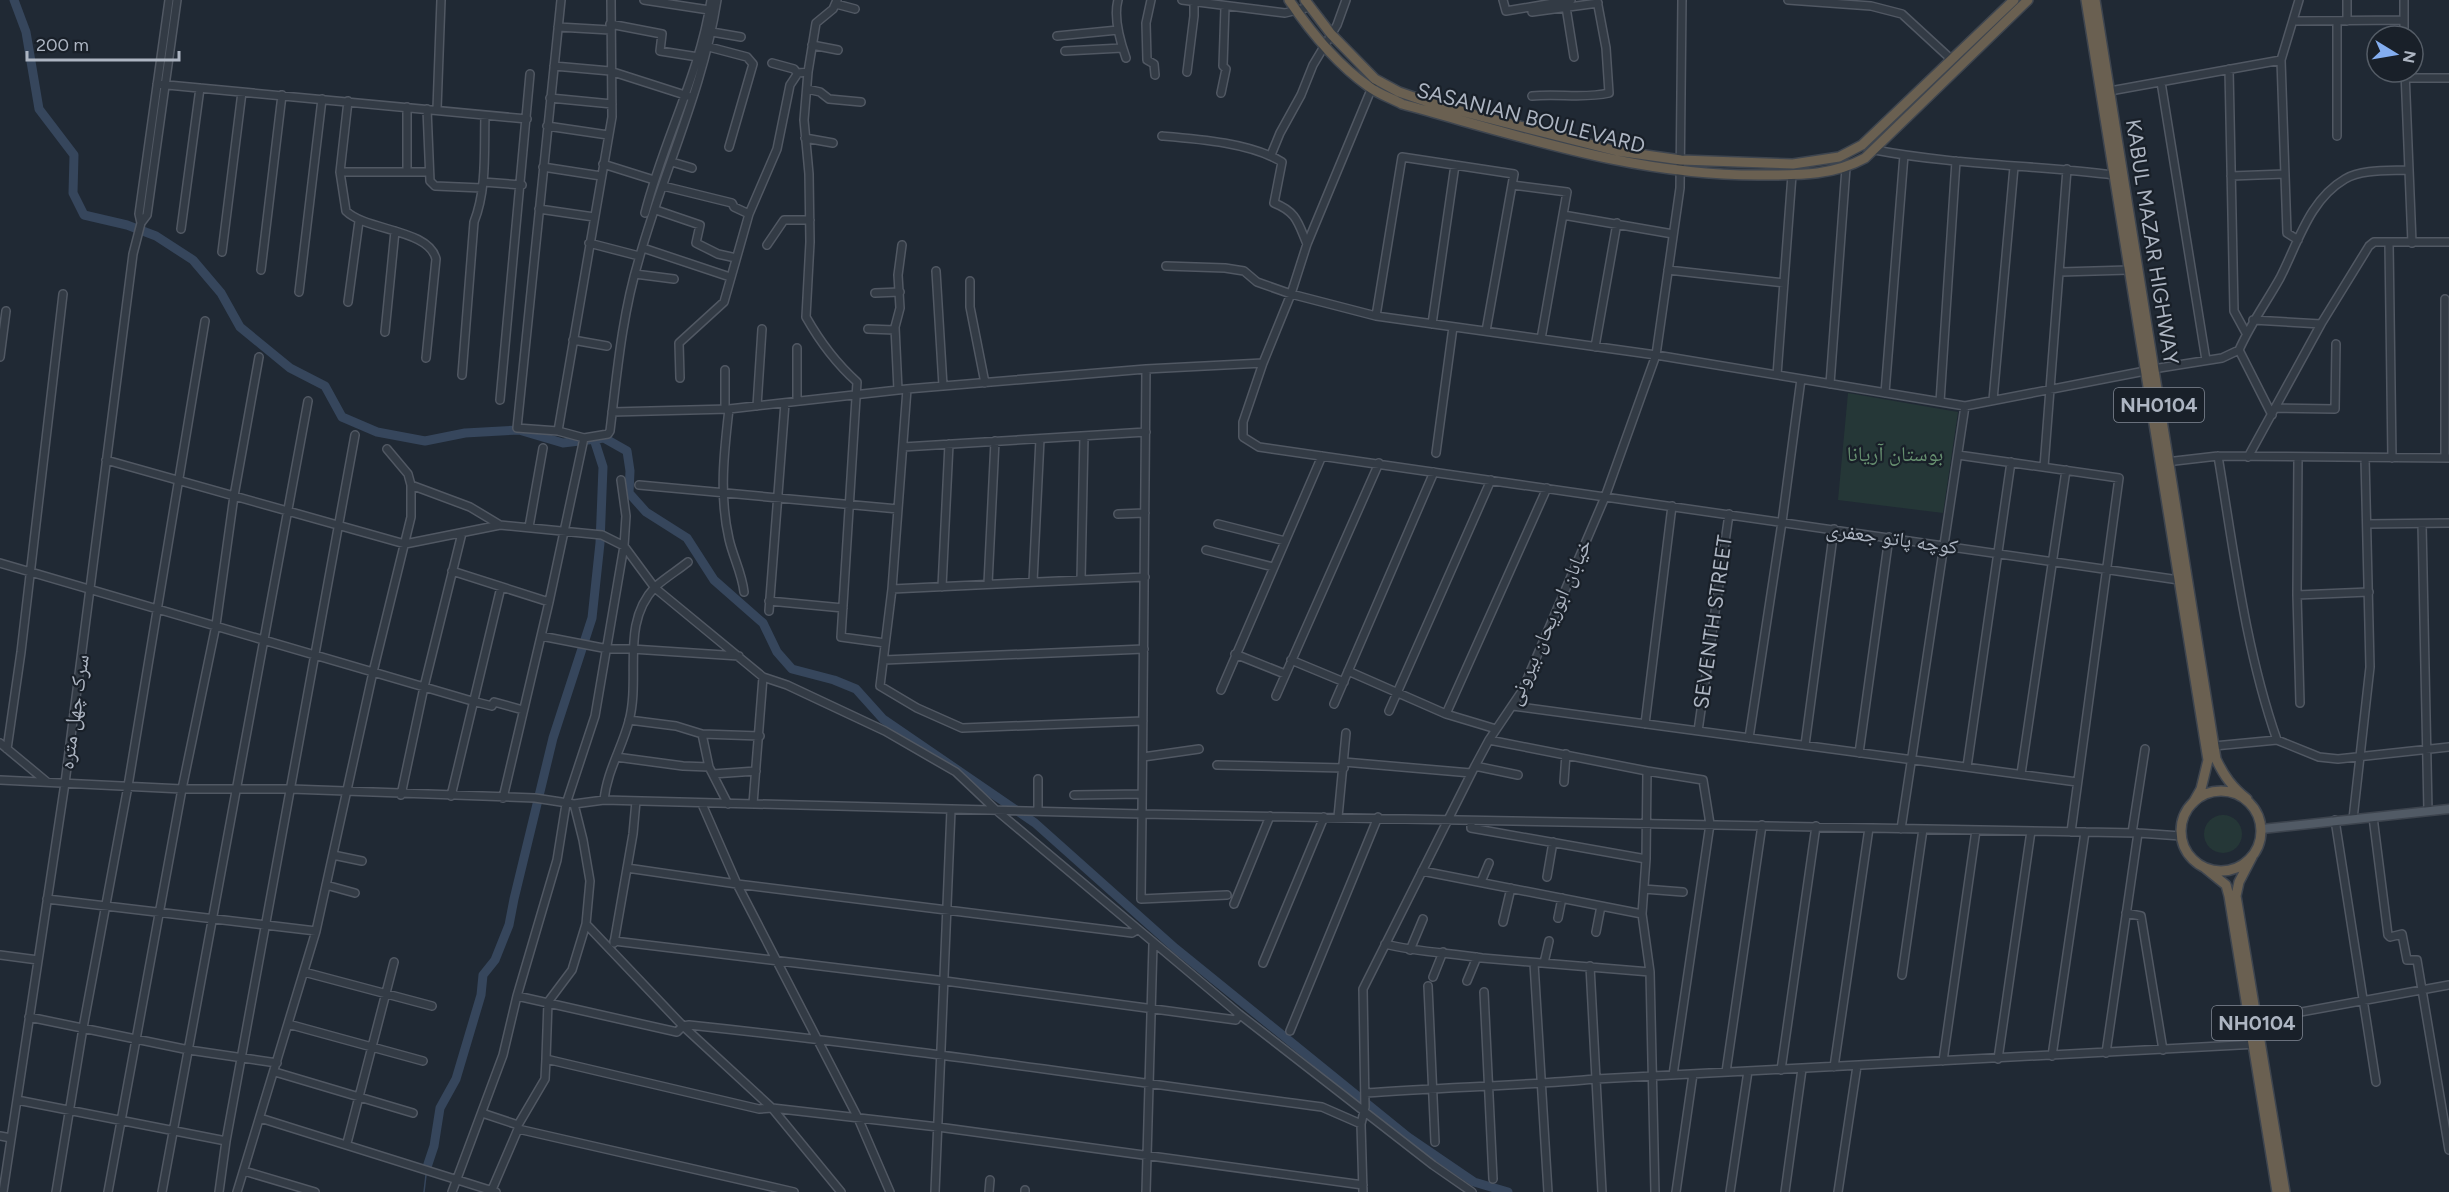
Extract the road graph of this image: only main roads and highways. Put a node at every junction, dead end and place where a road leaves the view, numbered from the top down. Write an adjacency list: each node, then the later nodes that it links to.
1 (1289, 0): 7 (highway, SASANIAN BOULEVARD)
2 (2014, 0): 7 (highway, SASANIAN BOULEVARD)
3 (2028, 0): 7 (highway, SASANIAN BOULEVARD)
4 (2086, 0): 8 (highway, KABUL MAZAR HIGHWAY / NH0104)
5 (2095, 0): 8 (highway, KABUL MAZAR HIGHWAY / NH0104)
6 (1307, 4): 7 (highway, SASANIAN BOULEVARD)
7 (1373, 84)
8 (2149, 370): 9 (highway, KABUL MAZAR HIGHWAY / NH0104)
9 (2164, 462): 10 (highway, KABUL MAZAR HIGHWAY / NH0104); 11 (highway, KABUL MAZAR HIGHWAY / NH0104)
10 (2247, 799): 11 (highway); 13 (highway, NH0104)
11 (2193, 803): 15 (highway, NH0104)
12 (2449, 809): 13 (main road)
13 (2262, 829): 14 (highway, NH0104)
14 (2252, 857): 15 (highway); 16 (highway, NH0104)
15 (2205, 868): 16 (highway, NH0104)
16 (2257, 1045): 17 (highway, NH0104); 18 (highway, NH0104)
17 (2277, 1192)
18 (2285, 1192)

